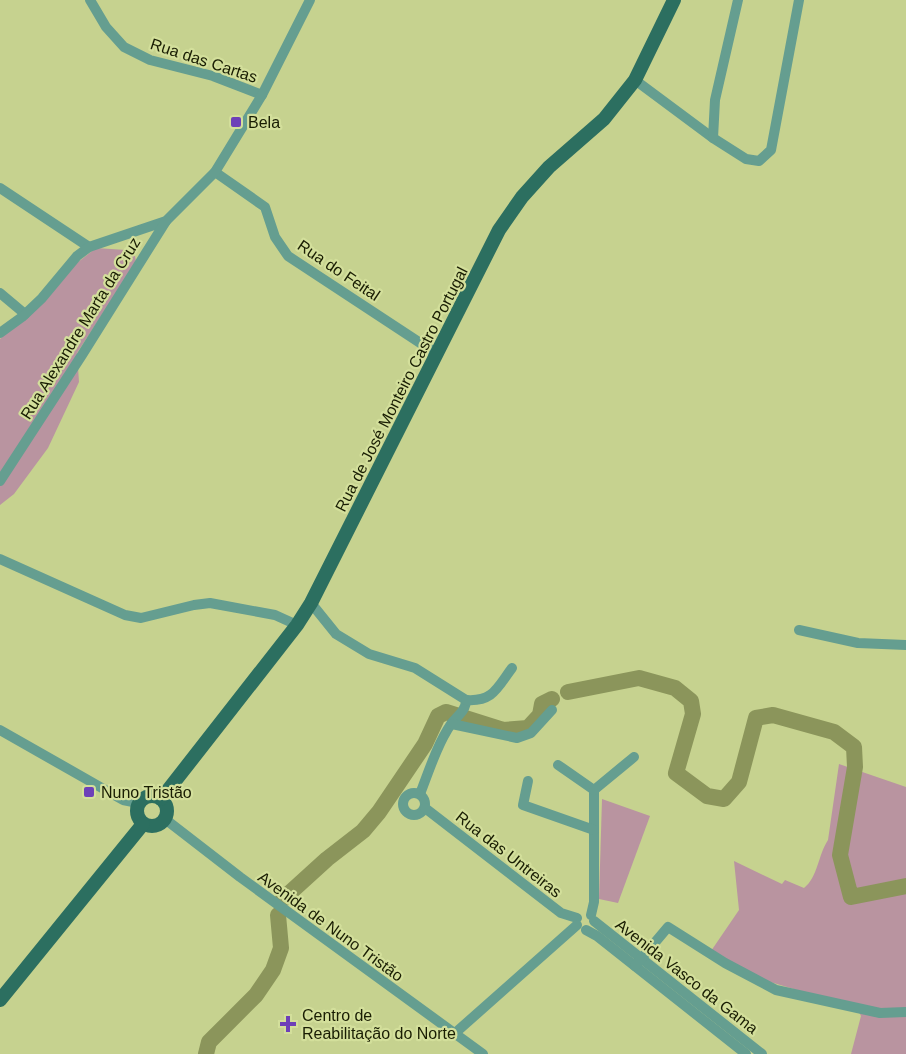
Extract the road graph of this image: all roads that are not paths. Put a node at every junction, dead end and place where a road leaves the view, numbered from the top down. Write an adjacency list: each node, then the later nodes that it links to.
1 (90, 0): 7 (street, Rua das Cartas)
2 (310, 0): 7 (street)
3 (674, 0): 6 (main road, Rua de José Monteiro Castro Portugal)
4 (738, 0): 8 (street)
5 (799, 0): 8 (street)
6 (635, 80): 8 (street); 16 (main road, Rua de José Monteiro Castro Portugal)
7 (262, 95): 9 (street)
8 (713, 138)
9 (215, 172): 11 (street); 16 (street, Rua do Feital)
10 (0, 188): 12 (street)
11 (166, 221): 12 (street); 17 (street, Rua Alexandre Marta da Cruz)
12 (89, 247): 14 (street)
13 (0, 293): 14 (street)
14 (25, 314): 15 (street)
15 (0, 333)
16 (437, 354): 19 (main road, Rua de José Monteiro Castro Portugal)
17 (2, 473)
18 (0, 559): 20 (street)
19 (311, 603): 20 (main road, Rua de José Monteiro Castro Portugal); 24 (street)
20 (297, 625): 33 (main road, Rua de José Monteiro Castro Portugal)
21 (799, 630): 22 (street)
22 (906, 645)
23 (512, 668): 24 (street)
24 (465, 705): 26 (street)
25 (552, 710): 26 (street)
26 (454, 721): 32 (street)
27 (0, 730): 34 (street)
28 (634, 757): 31 (street)
29 (558, 765): 31 (street)
30 (528, 781): 38 (street)
31 (594, 790): 38 (street)
32 (420, 795): 35 (street); 35 (street)
33 (161, 799): 34 (main road); 36 (main road)
34 (138, 803): 37 (main road)
35 (424, 808): 40 (street, Rua das Untreiras)
36 (165, 819): 37 (main road); 44 (street, Avenida de Nuno Tristão)
37 (143, 824): 42 (main road)
38 (594, 830): 39 (street)
39 (592, 918): 40 (street); 40 (street); 41 (street, Avenida Vasco da Gama)
40 (580, 924): 41 (street, Avenida Vasco da Gama); 44 (street)
41 (638, 962): 43 (street); 45 (street, Avenida Vasco da Gama)
42 (0, 1000)
43 (906, 1012)
44 (454, 1034): 46 (street, Avenida de Nuno Tristão)
45 (743, 1050): 47 (street, Avenida Vasco da Gama)
46 (483, 1054)
47 (762, 1054)

